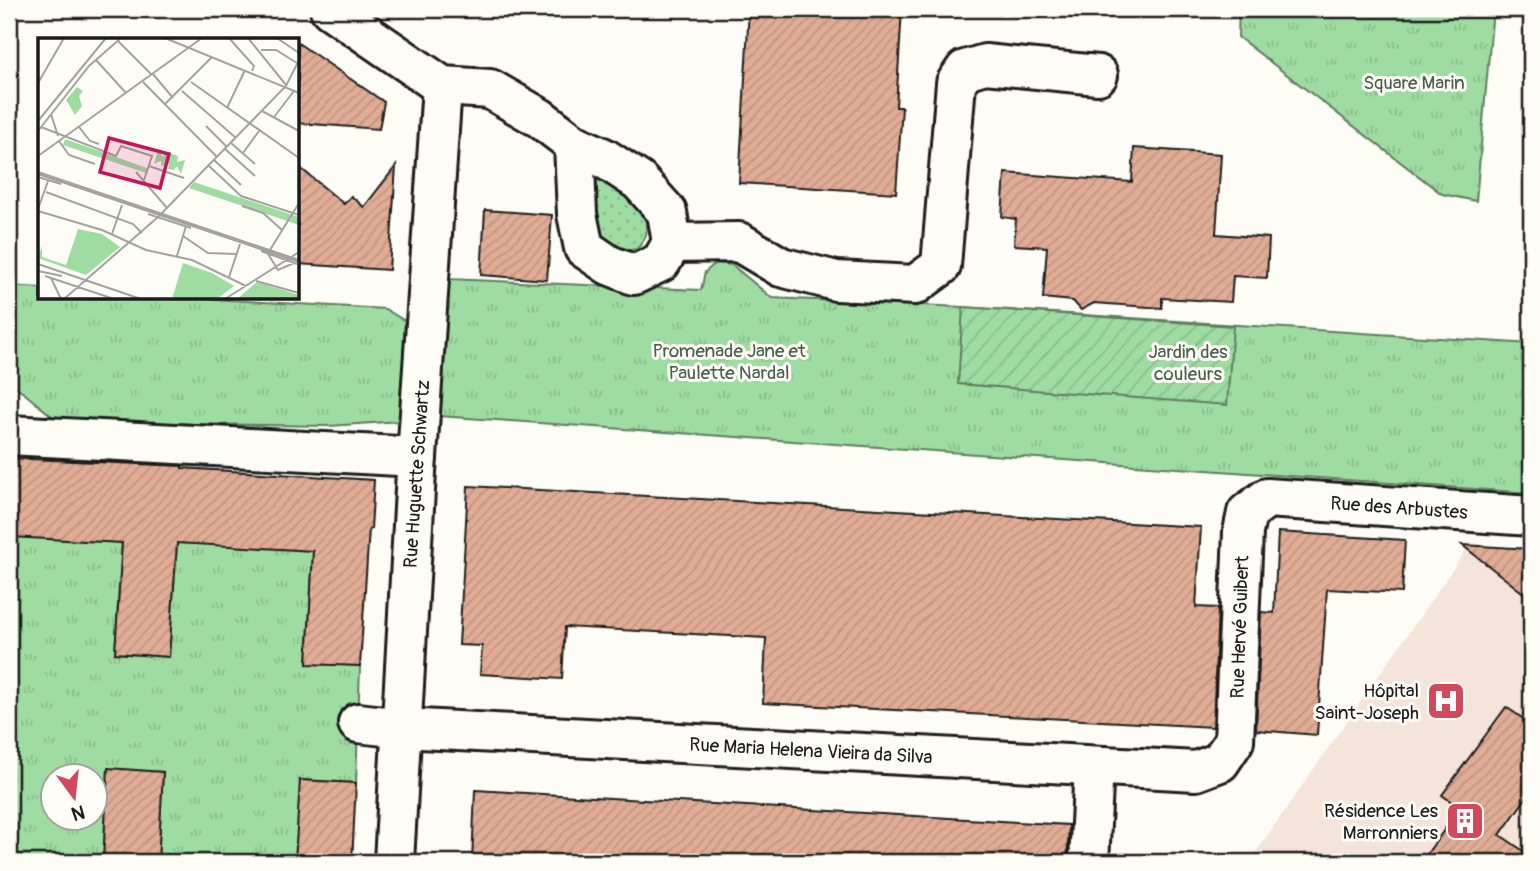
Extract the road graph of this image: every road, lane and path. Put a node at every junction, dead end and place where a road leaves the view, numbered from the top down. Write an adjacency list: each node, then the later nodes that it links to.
1 (330, 9): 3 (street)
2 (1098, 75): 5 (street)
3 (442, 86): 4 (street); 7 (street, Rue Huguette Schwartz)
4 (574, 144): 5 (street); 5 (street)
5 (672, 243)
6 (9, 435): 7 (street)
7 (417, 457): 11 (street, Rue Huguette Schwartz)
8 (1267, 498): 9 (street, Rue des Arbustes); 12 (street, Rue Hervé Guibert)
9 (1531, 516)
10 (358, 723): 11 (street, Rue Maria Helena Vieira da Silva)
11 (402, 728): 13 (street, Rue Maria Helena Vieira da Silva); 14 (street, Rue Huguette Schwartz)
12 (1220, 762): 13 (street, Rue Maria Helena Vieira da Silva)
13 (1094, 766): 15 (street)
14 (394, 862)
15 (1089, 862)

